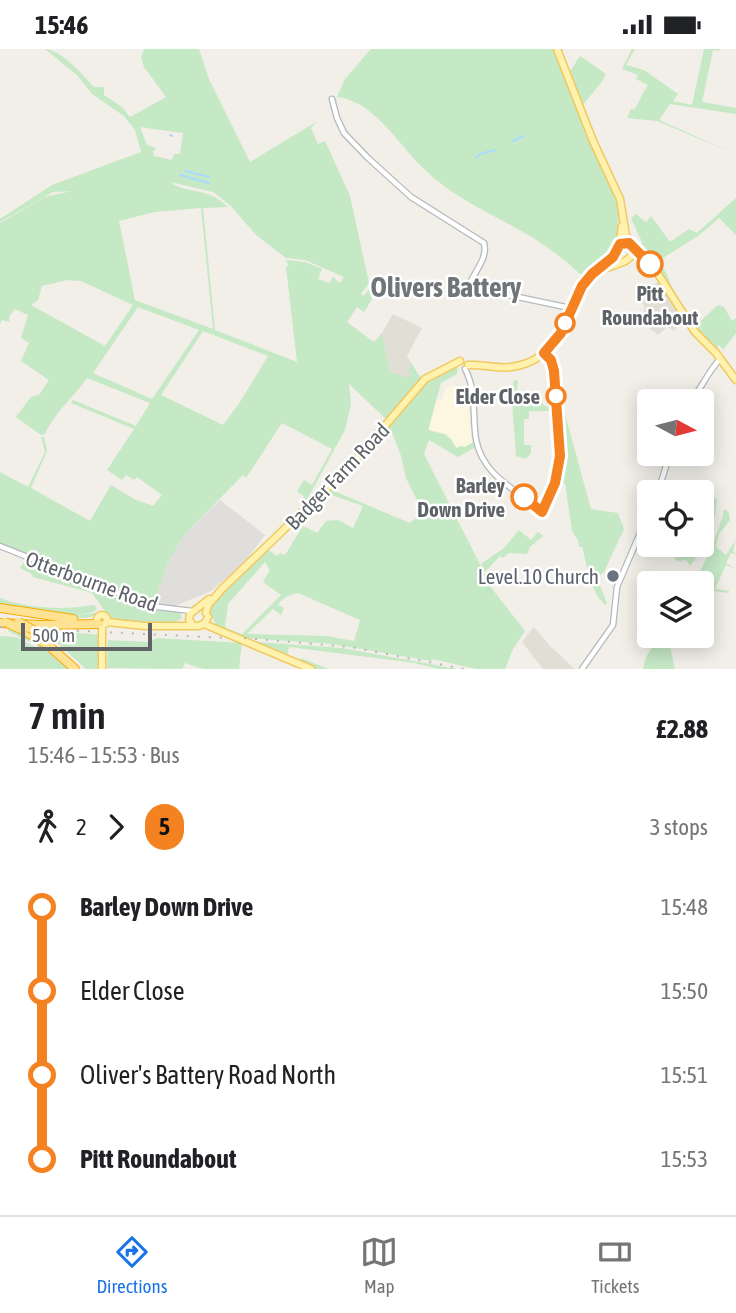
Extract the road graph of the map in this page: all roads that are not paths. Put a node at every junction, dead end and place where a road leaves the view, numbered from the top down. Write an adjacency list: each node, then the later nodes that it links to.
1 (557, 49): 3 (main road)
2 (332, 99): 9 (street)
3 (623, 217): 4 (main road); 5 (main road)
4 (631, 245): 5 (main road); 6 (main road); 7 (main road)
5 (615, 250): 6 (main road); 8 (main road)
6 (627, 261): 7 (main road); 8 (main road)
7 (660, 278): 11 (main road)
8 (576, 296): 9 (main road)
9 (571, 308): 10 (main road)
10 (544, 353): 12 (main road); 12 (street)
11 (719, 357): 13 (main road); 14 (street)
12 (464, 365): 17 (main road, Badger Farm Road)
13 (736, 380)
14 (700, 389)
15 (637, 540): 32 (street)
16 (0, 546): 19 (street, Otterbourne Road)
17 (222, 589): 19 (main road, Badger Farm Road); 20 (main road, Badger Farm Road)
18 (0, 608): 22 (highway)
19 (190, 613): 20 (main road); 24 (main road, Badger Farm Road); 26 (main road)
20 (207, 615): 23 (main road, Badger Farm Road); 27 (main road)
21 (1, 619): 22 (highway); 25 (highway, bridge)
22 (104, 624): 24 (main road); 30 (main road)
23 (204, 624): 26 (main road); 27 (main road)
24 (176, 625): 26 (main road)
25 (21, 626): 28 (highway); 29 (highway, bridge)
26 (195, 626)
27 (216, 630): 31 (main road)
28 (75, 669)
29 (82, 669)
30 (102, 669)
31 (311, 669)
32 (582, 669)

